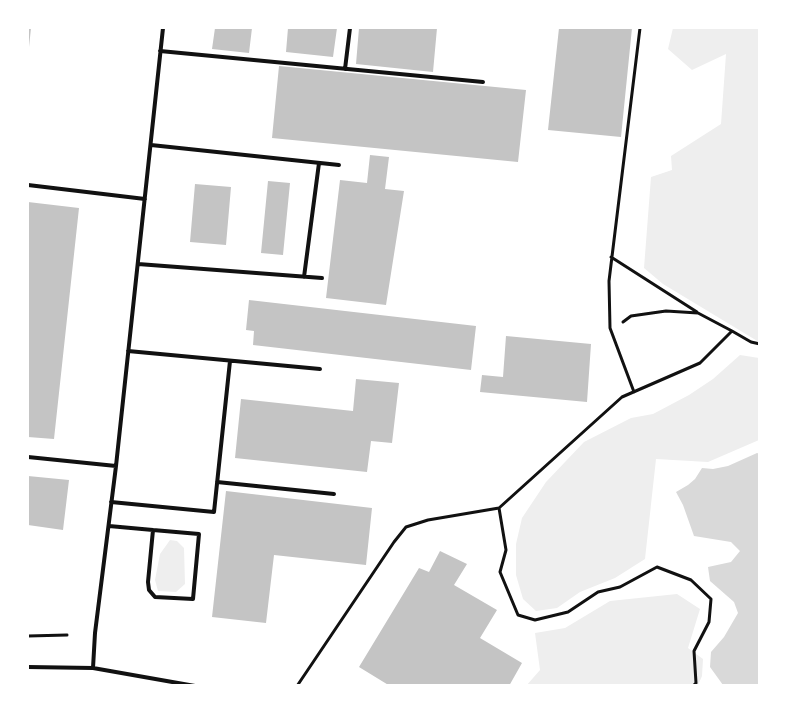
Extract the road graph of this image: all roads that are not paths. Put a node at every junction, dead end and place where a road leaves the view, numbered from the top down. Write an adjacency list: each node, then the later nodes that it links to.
1 (163, 28): 3 (lane)
2 (350, 28): 4 (lane)
3 (160, 51): 4 (lane); 6 (lane)
4 (345, 69): 5 (lane)
5 (483, 82)
6 (151, 145): 7 (lane); 10 (lane)
7 (319, 163): 8 (lane); 12 (lane)
8 (339, 165)
9 (28, 185): 10 (lane)
10 (145, 199): 11 (lane)
11 (138, 264): 12 (lane); 14 (lane)
12 (304, 277): 13 (lane)
13 (322, 278)
14 (128, 351): 15 (lane); 18 (lane)
15 (230, 361): 16 (lane); 19 (lane)
16 (320, 369)
17 (28, 456): 18 (lane)
18 (116, 466): 21 (lane)
19 (217, 482): 20 (lane); 21 (lane)
20 (334, 494)
21 (111, 502): 22 (lane)
22 (109, 526): 23 (lane); 25 (lane)
23 (153, 530): 23 (lane)
24 (28, 667): 25 (lane)
25 (93, 668): 26 (lane)
26 (195, 686)

